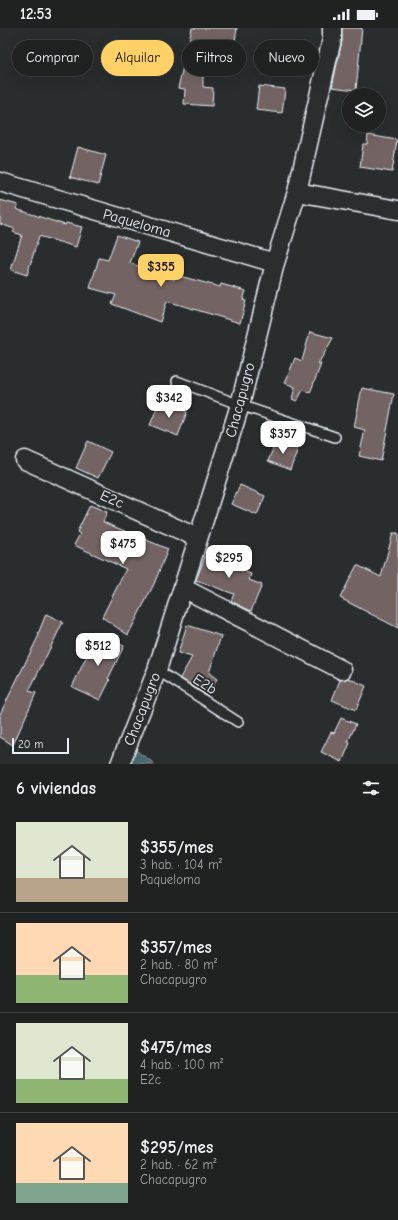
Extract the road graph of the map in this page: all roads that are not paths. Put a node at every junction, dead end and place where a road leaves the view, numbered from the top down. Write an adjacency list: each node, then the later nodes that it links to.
1 (332, 28): 3 (street, Chacapugro)
2 (0, 182): 5 (street, Paqueloma)
3 (297, 192): 4 (street); 5 (street, Chacapugro)
4 (398, 210)
5 (274, 263): 7 (street, Chacapugro)
6 (177, 381): 7 (lane)
7 (240, 405): 8 (lane); 10 (street, Chacapugro)
8 (335, 437)
9 (25, 460): 10 (street, E2c)
10 (198, 538): 11 (street, Chacapugro)
11 (182, 588): 12 (street, Chacapugro); 13 (street)
12 (157, 670): 14 (lane, E2b); 15 (street, Chacapugro)
13 (342, 670)
14 (238, 722)
15 (120, 764)

